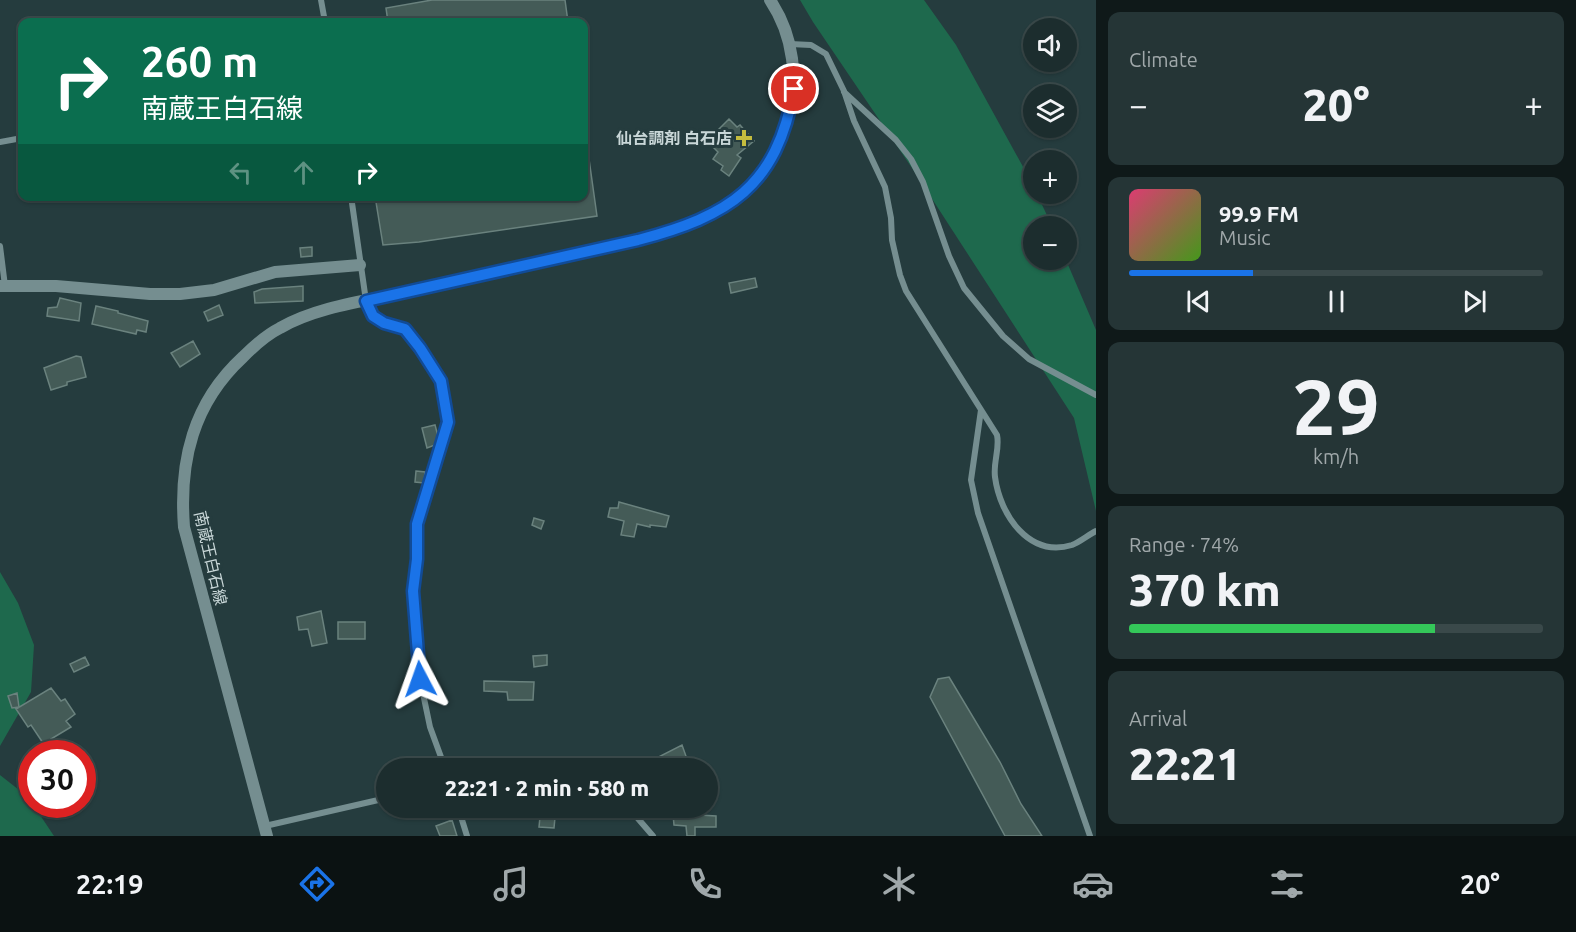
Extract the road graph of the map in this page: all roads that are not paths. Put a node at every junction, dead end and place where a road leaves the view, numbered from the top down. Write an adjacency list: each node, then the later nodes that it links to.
1 (321, 0): 3 (street)
2 (770, 0): 4 (main road, 南蔵王白石線)
3 (324, 18)
4 (789, 44): 5 (street); 12 (main road, 南蔵王白石線)
5 (844, 91): 13 (street); 14 (street)
6 (18, 139): 7 (street)
7 (0, 142)
8 (352, 201): 10 (street)
9 (0, 246): 11 (street)
10 (360, 265): 11 (main road); 12 (street)
11 (3, 286)
12 (366, 301): 16 (street); 20 (main road, 南蔵王白石線)
13 (1096, 395)
14 (982, 409): 15 (street); 23 (street)
15 (1096, 531)
16 (441, 758)
17 (376, 801): 20 (street)
18 (461, 818): 21 (street)
19 (637, 818): 22 (street)
20 (266, 831)
21 (467, 836)
22 (653, 836)
23 (1090, 836)

